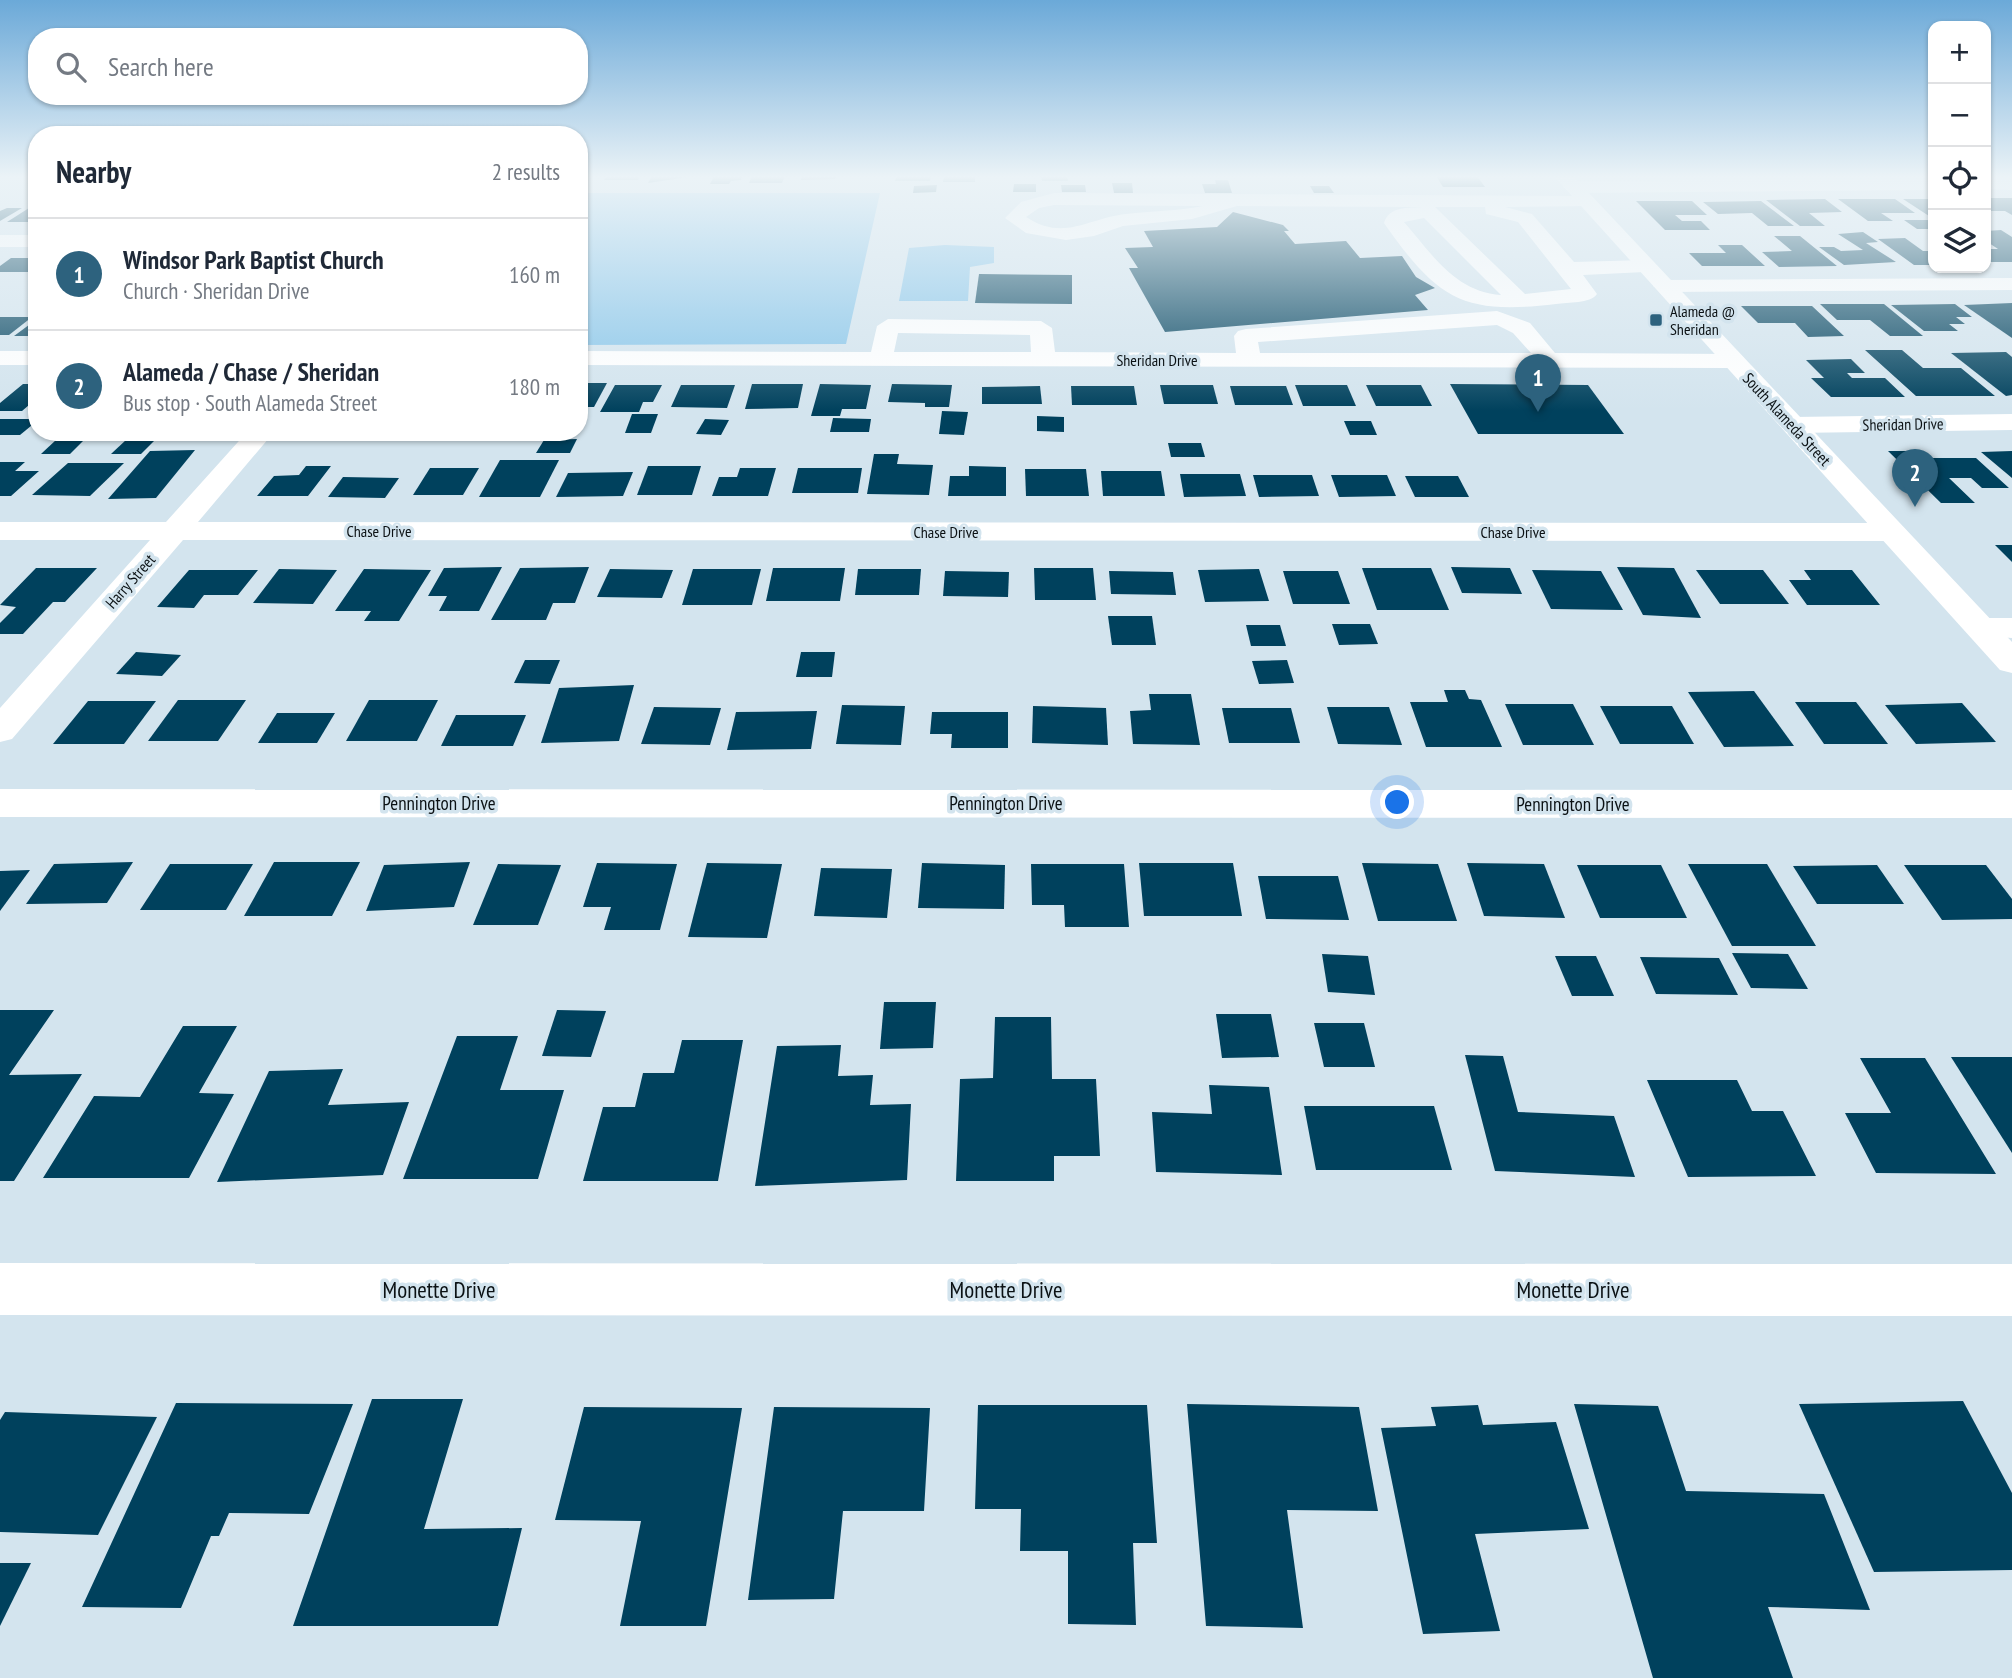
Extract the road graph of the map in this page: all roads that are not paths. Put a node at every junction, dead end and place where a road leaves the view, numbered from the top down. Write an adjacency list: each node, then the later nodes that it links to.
1 (1423, 254): 9 (street)
2 (1472, 254): 9 (street)
3 (1556, 254): 6 (street)
4 (1635, 254): 5 (street, South Alameda Street)
5 (1645, 265): 6 (street); 8 (street, South Alameda Street)
6 (1568, 269): 9 (street)
7 (2012, 284): 8 (street)
8 (1664, 286): 17 (street, South Alameda Street)
9 (1518, 299)
10 (0, 358): 11 (street)
11 (28, 358)
12 (588, 358): 13 (street, Sheridan Drive)
13 (881, 359): 14 (street, Sheridan Drive); 14 (street)
14 (1044, 360): 15 (street, Sheridan Drive)
15 (1250, 360): 16 (street, Sheridan Drive); 16 (street)
16 (1548, 361): 17 (street, Sheridan Drive)
17 (1734, 361): 19 (street, South Alameda Street)
18 (2012, 422): 19 (street, Sheridan Drive)
19 (1793, 425): 23 (street, South Alameda Street)
20 (253, 441): 22 (street, Harry Street)
21 (0, 531): 22 (street, Chase Drive)
22 (174, 531): 23 (street, Chase Drive); 26 (street, Harry Street)
23 (1892, 532): 24 (street, South Alameda Street)
24 (1996, 628): 25 (street, South Alameda Street)
25 (2012, 662)
26 (0, 730)
27 (0, 803): 28 (street, Pennington Drive)
28 (2012, 804)
29 (0, 1289): 30 (street, Monette Drive)
30 (2012, 1290)

